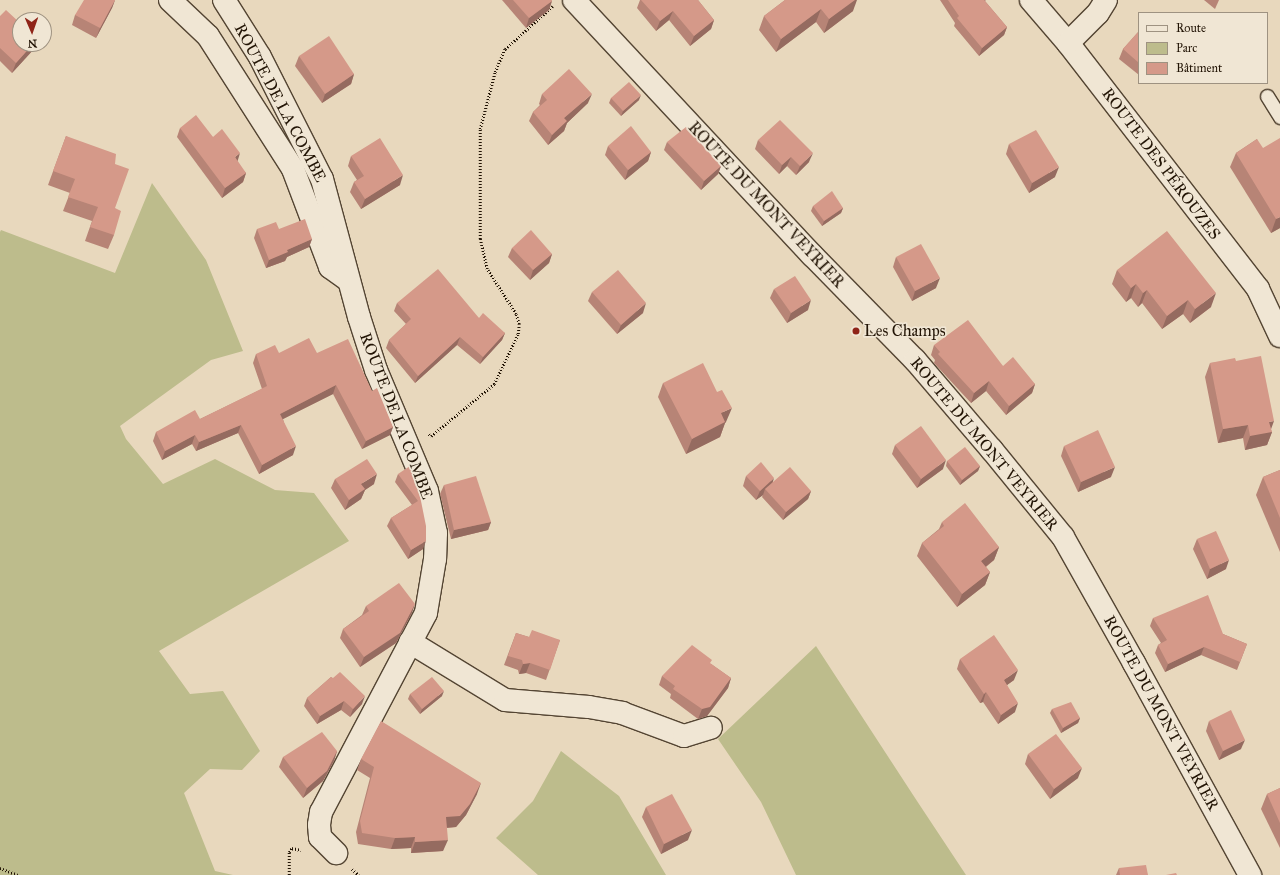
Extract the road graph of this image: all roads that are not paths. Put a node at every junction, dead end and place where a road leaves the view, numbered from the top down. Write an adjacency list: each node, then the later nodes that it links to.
1 (170, 0): 9 (street)
2 (224, 0): 9 (street, ROUTE DE LA COMBE)
3 (1031, 0): 6 (street, ROUTE DES PÉROUZES)
4 (1106, 0): 6 (street)
5 (564, 2): 14 (street, ROUTE DU MONT VEYRIER)
6 (1068, 43): 10 (street, ROUTE DES PÉROUZES)
7 (1267, 96): 8 (lane)
8 (1280, 117)
9 (351, 281): 11 (street, ROUTE DE LA COMBE)
10 (1280, 336)
11 (410, 642): 12 (street); 13 (street, ROUTE DE LA COMBE)
12 (711, 728)
13 (336, 853)
14 (1250, 875)

